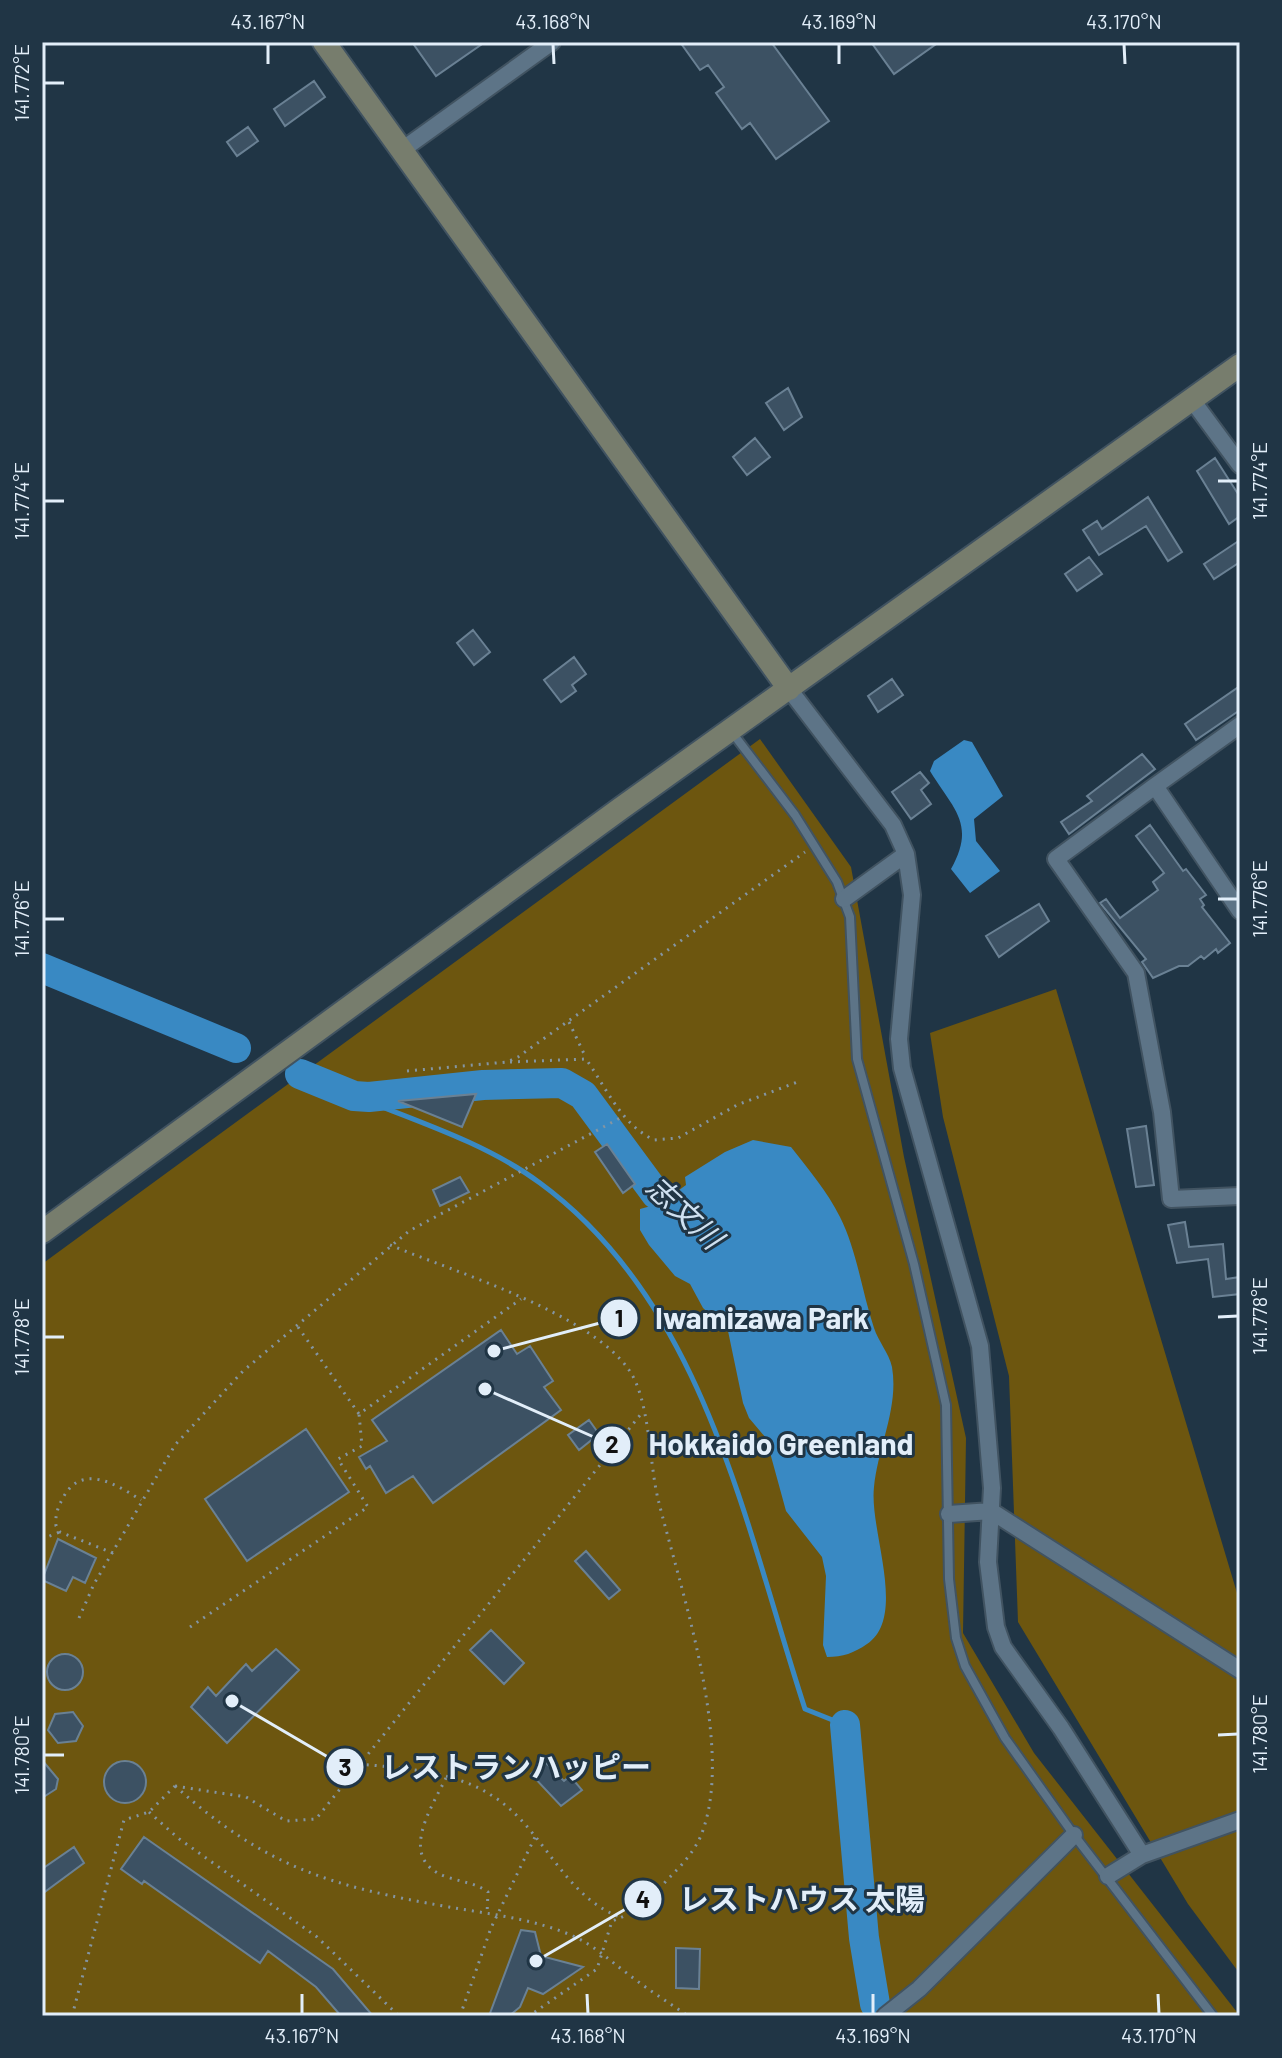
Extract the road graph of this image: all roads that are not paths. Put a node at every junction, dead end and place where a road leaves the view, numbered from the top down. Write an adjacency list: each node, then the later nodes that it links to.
1 (324, 42): 3 (street)
2 (552, 42): 3 (street)
3 (402, 150): 7 (street)
4 (1240, 365): 5 (street)
5 (1192, 400): 6 (street); 7 (street)
6 (1240, 465)
7 (789, 689): 9 (street); 11 (street)
8 (1240, 725): 10 (street)
9 (730, 730): 12 (lane); 15 (street)
10 (1155, 786): 13 (street); 14 (street)
11 (906, 854): 12 (street); 16 (street)
12 (844, 899): 17 (lane)
13 (1240, 911)
14 (1240, 1196)
15 (42, 1232)
16 (991, 1511): 17 (street); 18 (street); 21 (street)
17 (949, 1514): 20 (lane)
18 (1240, 1670)
19 (1240, 1820): 21 (street)
20 (1074, 1835): 22 (lane); 23 (street)
21 (1142, 1855): 22 (street)
22 (1108, 1876): 24 (lane)
23 (885, 2016)
24 (1213, 2016)

